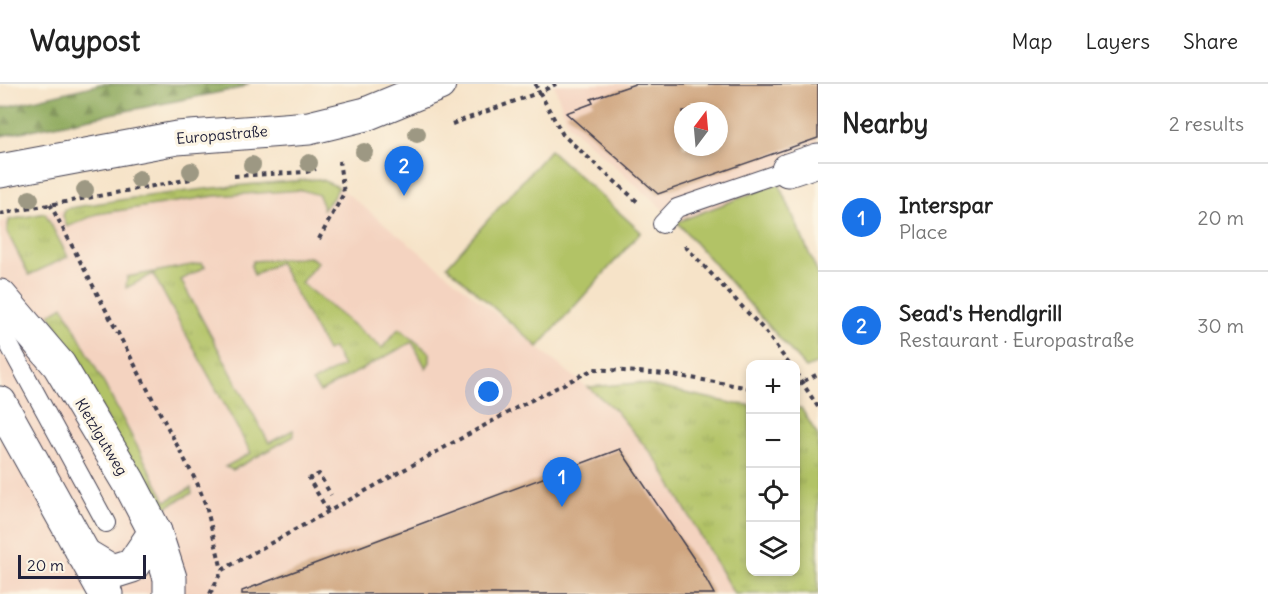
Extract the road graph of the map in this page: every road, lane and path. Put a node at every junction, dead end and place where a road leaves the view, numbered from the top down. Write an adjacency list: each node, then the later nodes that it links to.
1 (439, 84): 4 (street, Europastraße)
2 (339, 161): 7 (path)
3 (803, 165): 6 (lane)
4 (0, 171)
5 (50, 204): 22 (path)
6 (662, 224)
7 (319, 239)
8 (0, 296): 20 (street, Kletzlgutweg)
9 (0, 328): 19 (lane)
10 (818, 374): 12 (path)
11 (800, 379): 12 (path)
12 (803, 383): 13 (path); 16 (path)
13 (800, 384)
14 (746, 387): 18 (path)
15 (0, 403): 21 (street)
16 (818, 407)
17 (331, 495): 18 (path)
18 (328, 511): 22 (path)
19 (106, 523)
20 (154, 532): 21 (street); 24 (street, Kletzlgutweg)
21 (83, 554): 23 (street)
22 (222, 570): 25 (path)
23 (106, 594)
24 (170, 594)
25 (210, 594)

